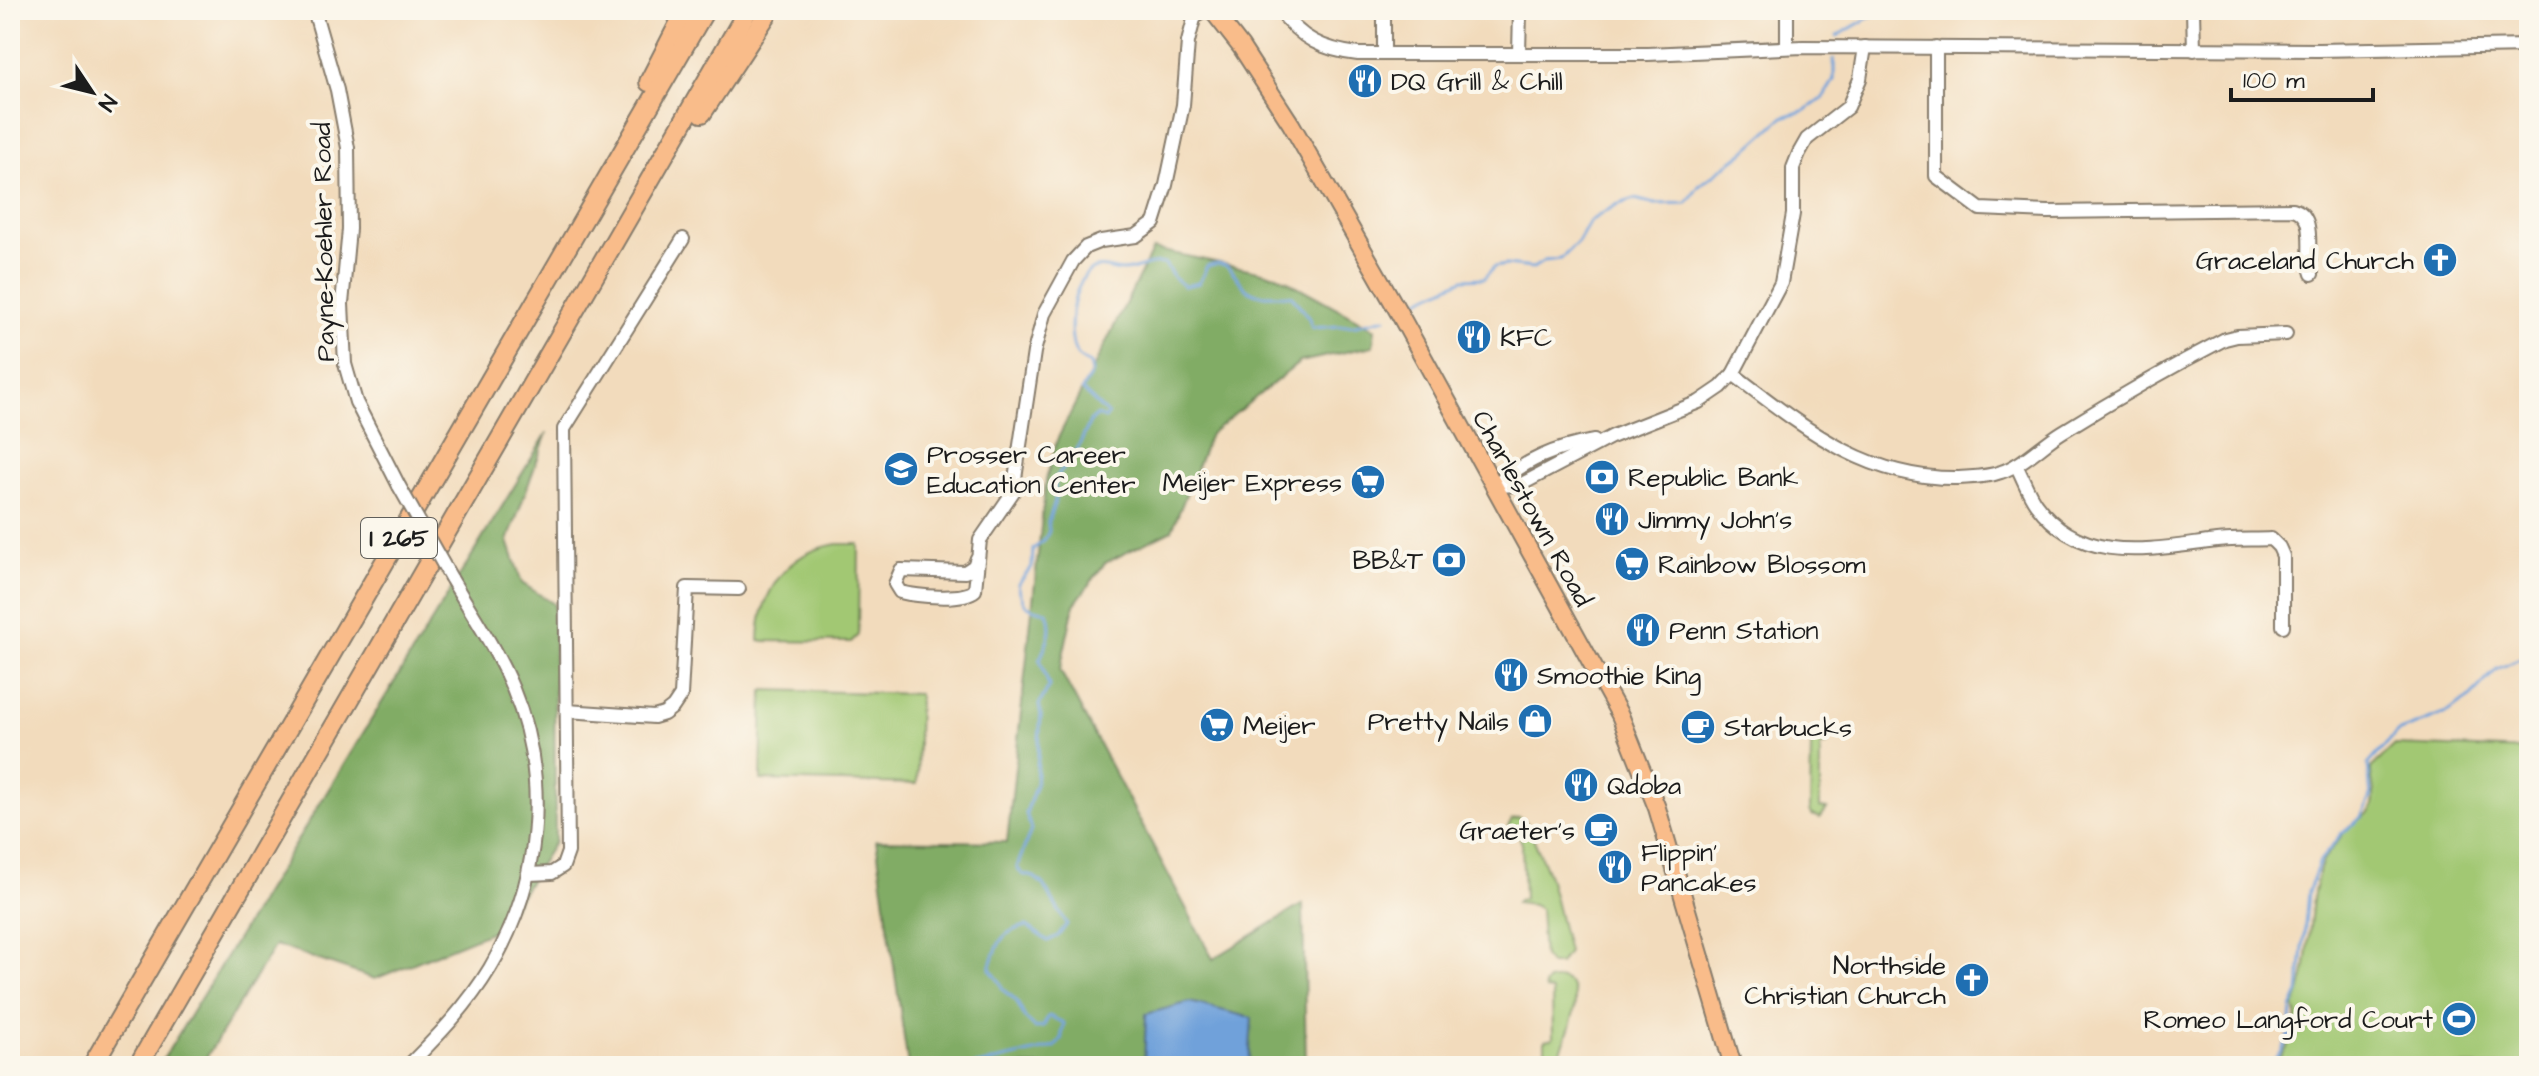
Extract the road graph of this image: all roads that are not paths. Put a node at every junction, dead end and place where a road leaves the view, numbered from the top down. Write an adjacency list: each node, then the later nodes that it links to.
1 (314, 10): 32 (street, Payne-Koehler Road, bridge)
2 (686, 10): 20 (highway)
3 (705, 10): 20 (highway, I 265)
4 (748, 10): 24 (highway, I 265)
5 (770, 10): 24 (highway)
6 (1202, 10): 28 (street)
7 (1212, 10): 27 (main road, Charlestown Road)
8 (1280, 10): 19 (street)
9 (1384, 10): 19 (street)
10 (1520, 10): 18 (street)
11 (1787, 10): 14 (street)
12 (2193, 10): 17 (street)
13 (2529, 46): 17 (street)
14 (1787, 47): 15 (street); 18 (street)
15 (1865, 47): 16 (street); 25 (street)
16 (1936, 47): 17 (street); 22 (street)
17 (2194, 50)
18 (1519, 53): 19 (street)
19 (1384, 54)
20 (573, 237): 33 (highway, I 265)
21 (683, 239): 31 (street)
22 (2312, 274)
23 (2286, 334): 26 (street)
24 (558, 338): 34 (highway, I 265)
25 (1733, 374): 26 (street); 27 (street)
26 (2016, 465): 30 (street)
27 (1494, 486): 36 (main road, Charlestown Road)
28 (977, 558): 28 (street)
29 (739, 589): 31 (street)
30 (2283, 626)
31 (567, 711): 32 (street)
32 (529, 874): 35 (street, Payne-Koehler Road)
33 (92, 1066)
34 (138, 1066)
35 (408, 1066)
36 (1733, 1066)

